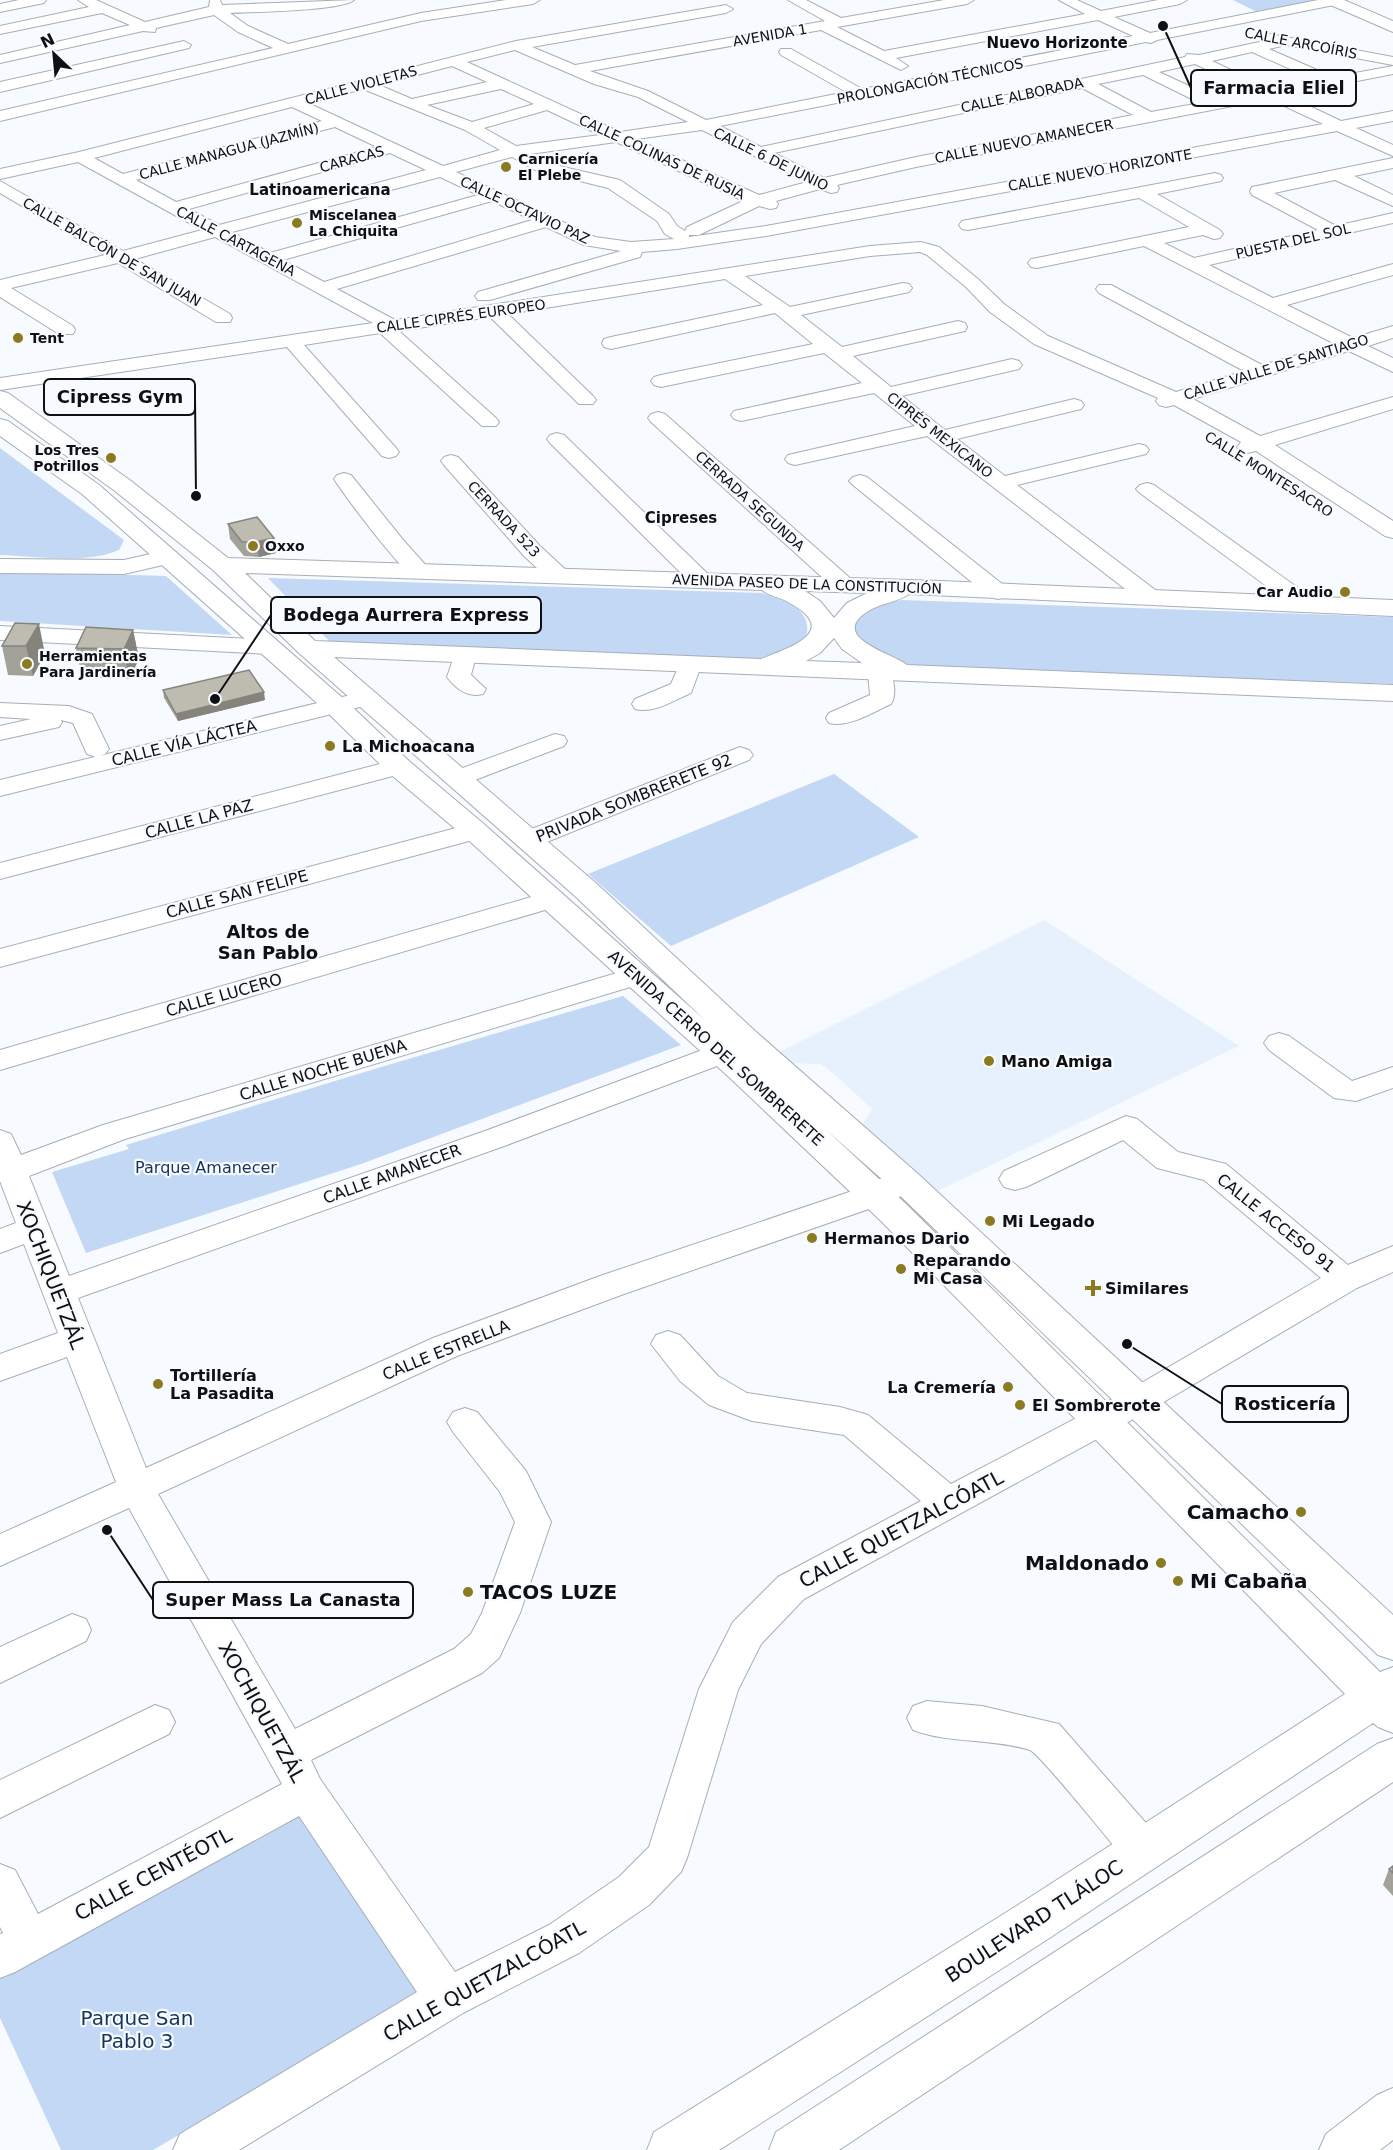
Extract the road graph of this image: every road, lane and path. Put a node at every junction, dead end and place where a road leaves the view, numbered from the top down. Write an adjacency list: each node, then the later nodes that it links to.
1 (39, 0): 15 (street)
2 (85, 0): 16 (street)
3 (347, 0): 13 (street)
4 (533, 0): 36 (street)
5 (795, 0): 22 (street)
6 (879, 0): 17 (street)
7 (964, 0): 17 (street, AVENIDA 1)
8 (1066, 0): 18 (street)
9 (1180, 0): 10 (street)
10 (1161, 1): 18 (street)
11 (1333, 1): 21 (main road); 25 (street, PROLONGACIÓN TÉCNICOS)
12 (1358, 3): 21 (main road)
13 (215, 5): 26 (street); 36 (street)
14 (725, 6): 20 (street, CALLE VIOLETAS)
15 (0, 8)
16 (104, 8): 26 (street); 27 (street)
17 (902, 12): 22 (street, AVENIDA 1)
18 (1097, 15): 28 (street); 31 (street)
19 (994, 18): 28 (street)
20 (666, 20): 29 (street, CALLE VIOLETAS); 34 (street)
21 (1391, 20)
22 (840, 23): 24 (street, AVENIDA 1)
23 (753, 25): 30 (street)
24 (824, 26): 30 (street, AVENIDA 1); 39 (street)
25 (1209, 26): 31 (street, PROLONGACIÓN TÉCNICOS); 32 (street, CALLE ARCOÍRIS)
26 (144, 27): 37 (street); 42 (street)
27 (0, 30)
28 (1019, 30): 39 (street)
29 (594, 32): 33 (street, CALLE VIOLETAS); 40 (street)
30 (771, 35): 34 (street, AVENIDA 1)
31 (1149, 38): 41 (street); 49 (street, PROLONGACIÓN TÉCNICOS)
32 (1285, 41): 35 (street, CALLE ALBORADA); 44 (street, CALLE ARCOÍRIS)
33 (516, 45): 43 (street, CALLE VIOLETAS); 46 (street, CALLE 6 DE JUNIO)
34 (712, 46): 40 (street, AVENIDA 1)
35 (1253, 47): 41 (street, CALLE ALBORADA); 51 (street)
36 (288, 49): 45 (street)
37 (195, 50): 45 (street); 54 (street)
38 (786, 52): 56 (street)
39 (883, 56): 49 (street)
40 (642, 58): 46 (street, AVENIDA 1)
41 (1197, 59): 47 (street, CALLE ALBORADA); 55 (street)
42 (0, 60)
43 (453, 61): 52 (street, CALLE VIOLETAS); 53 (street, CALLE COLINAS DE RUSIA)
44 (1393, 61)
45 (226, 64): 63 (street)
46 (573, 70): 70 (street, CALLE 6 DE JUNIO)
47 (1144, 70): 50 (street, CALLE ALBORADA); 60 (street)
48 (1393, 70): 51 (street, CALLE NUEVO AMANECER)
49 (931, 81): 56 (street, PROLONGACIÓN TÉCNICOS)
50 (1083, 82): 57 (street, CALLE ALBORADA); 66 (street)
51 (1331, 82): 55 (street, CALLE NUEVO AMANECER)
52 (365, 84): 58 (street, CALLE VIOLETAS); 59 (street)
53 (501, 84): 59 (street); 61 (street, CALLE COLINAS DE RUSIA)
54 (0, 87)
55 (1273, 93): 60 (street, CALLE NUEVO AMANECER); 71 (street)
56 (860, 94): 70 (street, PROLONGACIÓN TÉCNICOS)
57 (1010, 98): 62 (street); 64 (street, CALLE ALBORADA)
58 (294, 102): 68 (street, CALLE OCTAVIO PAZ); 84 (street, CALLE VIOLETAS)
59 (410, 104): 72 (street)
60 (1215, 104): 66 (street, CALLE NUEVO AMANECER)
61 (548, 105): 72 (street); 76 (street, CALLE COLINAS DE RUSIA)
62 (1030, 109)
63 (4, 112)
64 (944, 112): 69 (street); 73 (street, CALLE ALBORADA)
65 (1393, 116): 71 (street, CALLE NUEVO HORIZONTE)
66 (1148, 117): 74 (street, CALLE NUEVO AMANECER)
67 (1050, 121): 74 (street)
68 (337, 122): 79 (street, CALLE OCTAVIO PAZ); 91 (street, CALLE MANAGUA (JAZMÍN))
69 (963, 123)
70 (703, 125): 76 (street, PROLONGACIÓN TÉCNICOS); 82 (street, CALLE 6 DE JUNIO)
71 (1341, 126): 83 (street); 99 (street, CALLE NUEVO HORIZONTE)
72 (471, 127): 81 (street)
73 (856, 130): 77 (street); 82 (street, CALLE ALBORADA)
74 (1069, 132): 78 (street, CALLE NUEVO AMANECER)
75 (984, 134): 78 (street)
76 (619, 137): 81 (street, PROLONGACIÓN TÉCNICOS); 96 (street, CALLE COLINAS DE RUSIA)
77 (876, 141)
78 (1004, 146): 85 (street, CALLE NUEVO AMANECER)
79 (391, 148): 87 (street, CALLE OCTAVIO PAZ); 98 (street, CARACAS)
80 (896, 151): 85 (street)
81 (514, 152): 87 (street, PROLONGACIÓN TÉCNICOS); 108 (street)
82 (759, 152): 92 (street, CALLE 6 DE JUNIO)
83 (1393, 152)
84 (80, 157): 88 (street, CALLE VIOLETAS); 91 (street, CALLE CARTAGENA)
85 (916, 162): 92 (street, CALLE NUEVO AMANECER)
86 (1393, 163): 89 (street)
87 (441, 171): 95 (street, CALLE OCTAVIO PAZ); 106 (street, PROLONGACIÓN TÉCNICOS)
88 (0, 174)
89 (1338, 175): 97 (street); 107 (street)
90 (1215, 178): 94 (street)
91 (122, 179): 98 (street, CALLE CARTAGENA)
92 (824, 183): 96 (street, CALLE NUEVO AMANECER); 99 (street, CALLE 6 DE JUNIO)
93 (0, 186): 114 (street, CALLE BALCÓN DE SAN JUAN)
94 (1141, 192): 104 (street); 105 (street)
95 (493, 196): 102 (street, CALLE OCTAVIO PAZ); 115 (street)
96 (757, 201): 100 (street, CALLE NUEVO AMANECER); 103 (street, CALLE COLINAS DE RUSIA)
97 (1393, 201)
98 (173, 207): 106 (street, CALLE CARTAGENA)
99 (868, 213): 103 (street, CALLE NUEVO HORIZONTE)
100 (723, 218): 103 (street); 108 (street, CALLE NUEVO AMANECER)
101 (1393, 218): 107 (street, PUESTA DEL SOL)
102 (547, 221): 110 (street, CALLE OCTAVIO PAZ); 121 (street)
103 (800, 222): 110 (street, CALLE OCTAVIO PAZ); 113 (street, CALLE COLINAS DE RUSIA)
104 (968, 225)
105 (1204, 229): 109 (street); 111 (street)
106 (219, 231): 114 (street, PROLONGACIÓN TÉCNICOS); 115 (street, CALLE CARTAGENA)
107 (1335, 232): 117 (street, PUESTA DEL SOL)
108 (681, 236): 110 (street, CALLE NUEVO AMANECER)
109 (1147, 241): 116 (street); 117 (street)
110 (664, 244): 128 (street)
111 (1232, 244)
112 (921, 247): 113 (street, CALLE CIPRÉS EUROPEO); 142 (street, CALLE MONTESACRO)
113 (870, 251): 119 (street, CALLE CIPRÉS EUROPEO)
114 (121, 257): 120 (street, PROLONGACIÓN TÉCNICOS); 127 (street, CALLE BALCÓN DE SAN JUAN)
115 (271, 258): 121 (street, CALLE CARTAGENA)
116 (1038, 263)
117 (1192, 264): 124 (street)
118 (1393, 269): 124 (street)
119 (729, 274): 125 (street, CIPRÉS MEXICANO); 126 (street, CALLE CIPRÉS EUROPEO)
120 (0, 287): 130 (street)
121 (322, 288): 128 (street, CALLE CARTAGENA)
122 (903, 288): 125 (street)
123 (1105, 289): 138 (street)
124 (1271, 304): 134 (street)
125 (783, 310): 133 (street); 135 (street, CIPRÉS MEXICANO)
126 (494, 311): 128 (street, CALLE CIPRÉS EUROPEO); 144 (street)
127 (223, 318)
128 (393, 326): 132 (street, CALLE CIPRÉS EUROPEO); 149 (street, CALLE CARTAGENA)
129 (958, 327): 135 (street)
130 (66, 330)
131 (1393, 332): 134 (street, CALLE VALLE DE SANTIAGO)
132 (292, 341): 140 (street, CALLE CIPRÉS EUROPEO); 156 (street)
133 (611, 343)
134 (1350, 345): 137 (street); 138 (street, CALLE VALLE DE SANTIAGO)
135 (834, 350): 139 (street); 141 (street, CIPRÉS MEXICANO)
136 (1012, 365): 141 (street)
137 (1393, 366)
138 (1262, 373): 142 (street, CALLE VALLE DE SANTIAGO)
139 (661, 381)
140 (0, 384)
141 (881, 390): 147 (street); 151 (street, CIPRÉS MEXICANO)
142 (1162, 397): 153 (street, CALLE MONTESACRO); 155 (street, CALLE MONTESACRO)
143 (0, 398): 166 (main road, AVENIDA CERRO DEL SOMBRERETE)
144 (586, 400)
145 (1393, 403): 153 (street)
146 (1074, 405): 151 (street)
147 (741, 415)
148 (658, 418): 172 (street, CERRADA SEGUNDA)
149 (489, 422)
150 (2, 430): 165 (main road, AVENIDA CERRO DEL SOMBRERETE)
151 (936, 433): 157 (street); 161 (street, CIPRÉS MEXICANO)
152 (557, 439): 170 (street)
153 (1259, 444): 155 (street); 163 (street, CALLE MONTESACRO)
154 (1139, 450): 161 (street)
155 (1233, 452): 164 (street, CALLE MONTESACRO)
156 (389, 453)
157 (795, 459)
158 (451, 461): 169 (street, CERRADA 523)
159 (344, 479): 168 (street)
160 (860, 481): 174 (street)
161 (1001, 483): 175 (street, CIPRÉS MEXICANO)
162 (1147, 489): 176 (street)
163 (1393, 531)
164 (1393, 552)
165 (168, 557): 167 (street); 179 (main road, AVENIDA CERRO DEL SOMBRERETE)
166 (222, 565): 168 (main road, AVENIDA PASEO DE LA CONSTITUCIÓN); 180 (main road, AVENIDA CERRO DEL SOMBRERETE)
167 (0, 566)
168 (419, 570): 169 (main road, AVENIDA PASEO DE LA CONSTITUCIÓN)
169 (559, 576): 170 (main road, AVENIDA PASEO DE LA CONSTITUCIÓN)
170 (702, 581): 171 (main road, AVENIDA PASEO DE LA CONSTITUCIÓN)
171 (759, 582): 172 (main road, AVENIDA PASEO DE LA CONSTITUCIÓN); 183 (main road)
172 (843, 584): 173 (main road, AVENIDA PASEO DE LA CONSTITUCIÓN)
173 (912, 587): 174 (main road, AVENIDA PASEO DE LA CONSTITUCIÓN); 185 (main road)
174 (998, 592): 175 (main road, AVENIDA PASEO DE LA CONSTITUCIÓN)
175 (1150, 597): 176 (main road, AVENIDA PASEO DE LA CONSTITUCIÓN)
176 (1307, 605): 177 (main road, AVENIDA PASEO DE LA CONSTITUCIÓN)
177 (1393, 609)
178 (0, 633): 179 (street)
179 (269, 647): 190 (main road, AVENIDA CERRO DEL SOMBRERETE)
180 (308, 648): 181 (main road); 188 (main road, AVENIDA CERRO DEL SOMBRERETE)
181 (464, 656): 182 (main road); 186 (street)
182 (689, 666): 183 (main road); 189 (street)
183 (752, 668): 184 (main road)
184 (880, 673): 185 (main road); 193 (street)
185 (918, 674): 187 (main road)
186 (474, 689)
187 (1393, 693)
188 (367, 698): 190 (street, CALLE VÍA LÁCTEA); 199 (main road, AVENIDA CERRO DEL SOMBRERETE)
189 (644, 704)
190 (336, 706): 198 (main road, AVENIDA CERRO DEL SOMBRERETE); 200 (street, CALLE VÍA LÁCTEA)
191 (0, 710): 192 (street)
192 (69, 713): 194 (street); 196 (street)
193 (838, 718)
194 (0, 734)
195 (555, 741): 199 (street)
196 (96, 749)
197 (740, 755): 202 (street, PRIVADA SOMBRERETE 92)
198 (399, 767): 201 (main road, AVENIDA CERRO DEL SOMBRERETE); 203 (street, CALLE LA PAZ)
199 (458, 778): 202 (main road, AVENIDA CERRO DEL SOMBRERETE)
200 (0, 788)
201 (475, 831): 204 (main road, AVENIDA CERRO DEL SOMBRERETE); 205 (street, CALLE SAN FELIPE)
202 (528, 840): 213 (main road, AVENIDA CERRO DEL SOMBRERETE)
203 (0, 871)
204 (552, 900): 206 (main road, AVENIDA CERRO DEL SOMBRERETE); 209 (street, CALLE LUCERO)
205 (0, 958)
206 (637, 976): 208 (main road, AVENIDA CERRO DEL SOMBRERETE); 211 (street, CALLE NOCHE BUENA)
207 (1279, 1043): 210 (street)
208 (723, 1053): 213 (main road, AVENIDA CERRO DEL SOMBRERETE); 218 (street, CALLE AMANECER)
209 (0, 1060)
210 (1393, 1077)
211 (5, 1156): 214 (street, XOCHIQUETZÁL)
212 (1015, 1179): 217 (street, CALLE ACCESO 91)
213 (890, 1188): 222 (main road, AVENIDA CERRO DEL SOMBRERETE); 223 (main road, AVENIDA CERRO DEL SOMBRERETE); 225 (street, CALLE ESTRELLA)
214 (33, 1229): 215 (street); 218 (street, XOCHIQUETZÁL)
215 (0, 1241)
216 (1393, 1258): 217 (street, CALLE QUETZALCÓATL)
217 (1345, 1280): 222 (street, CALLE QUETZALCÓATL)
218 (60, 1292): 219 (street, XOCHIQUETZÁL)
219 (76, 1340): 221 (street); 225 (street, XOCHIQUETZÁL)
220 (668, 1344): 226 (street)
221 (0, 1368)
222 (1138, 1401): 223 (street, CALLE QUETZALCÓATL); 229 (main road, AVENIDA CERRO DEL SOMBRERETE)
223 (1101, 1421): 226 (street, CALLE QUETZALCÓATL); 231 (main road, AVENIDA CERRO DEL SOMBRERETE)
224 (465, 1422): 234 (street)
225 (136, 1488): 227 (street, CALLE ESTRELLA); 234 (street, XOCHIQUETZÁL)
226 (947, 1502): 241 (street, CALLE QUETZALCÓATL)
227 (0, 1551)
228 (72, 1630): 230 (street)
229 (1393, 1642)
230 (0, 1666)
231 (1388, 1699): 238 (main road, BOULEVARD TLÁLOC)
232 (927, 1718): 238 (street)
233 (155, 1722): 237 (street)
234 (286, 1752): 236 (street, XOCHIQUETZÁL)
235 (1393, 1758): 245 (main road)
236 (306, 1792): 240 (street, CALLE CENTÉOTL); 241 (street, XOCHIQUETZÁL)
237 (0, 1800)
238 (1144, 1851): 244 (main road, BOULEVARD TLÁLOC)
239 (0, 1884): 240 (street)
240 (15, 1949)
241 (447, 1998): 243 (street, CALLE QUETZALCÓATL)
242 (1393, 2111): 246 (street)
243 (196, 2150)
244 (672, 2150)
245 (794, 2150)
246 (1342, 2150)

